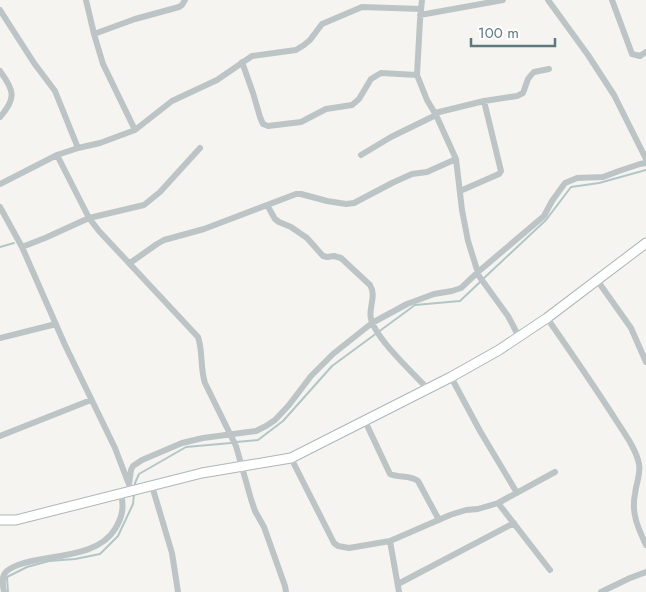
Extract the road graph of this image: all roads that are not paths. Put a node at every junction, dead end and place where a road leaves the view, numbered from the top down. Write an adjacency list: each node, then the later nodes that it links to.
1 (86, 0): 9 (street)
2 (185, 0): 9 (street)
3 (422, 0): 8 (street)
4 (503, 0): 8 (street)
5 (548, 0): 24 (street)
6 (612, 0): 10 (street)
7 (0, 10): 19 (street)
8 (421, 12): 11 (street); 14 (street)
9 (94, 34): 18 (street)
10 (646, 52)
11 (242, 62): 14 (street); 18 (street)
12 (549, 69): 15 (street)
13 (0, 71): 17 (street)
14 (417, 75): 16 (street)
15 (484, 101): 16 (street); 27 (street)
16 (435, 114): 22 (street); 23 (street)
17 (0, 117)
18 (135, 130): 19 (street)
19 (78, 148): 21 (street)
20 (200, 148): 30 (street)
21 (57, 155): 26 (street); 30 (street)
22 (361, 155)
23 (456, 159): 27 (street); 28 (street)
24 (646, 159)
25 (646, 163): 34 (street)
26 (0, 184)
27 (460, 191): 34 (street)
28 (267, 204): 33 (street); 38 (street)
29 (0, 207): 32 (street)
30 (89, 218): 32 (street); 33 (street)
31 (646, 243): 35 (street)
32 (22, 247): 37 (street)
33 (130, 263): 47 (street)
34 (478, 274): 38 (street); 39 (street)
35 (597, 280): 36 (street); 41 (street)
36 (547, 318): 39 (street); 59 (street)
37 (56, 324): 40 (street); 44 (street)
38 (373, 324): 43 (street); 47 (street)
39 (519, 337): 42 (street)
40 (0, 338)
41 (646, 362)
42 (451, 377): 43 (street); 53 (street)
43 (428, 389): 45 (street)
44 (91, 400): 46 (street); 52 (street)
45 (365, 421): 48 (street); 56 (street)
46 (0, 436)
47 (232, 436): 49 (street); 52 (street)
48 (291, 458): 49 (street); 58 (street)
49 (242, 466): 51 (street); 65 (street)
50 (555, 472): 53 (street)
51 (152, 486): 52 (street); 64 (street)
52 (130, 489): 55 (street); 63 (street)
53 (517, 493): 54 (street)
54 (498, 503): 56 (street); 57 (street)
55 (0, 520)
56 (439, 520): 58 (street)
57 (514, 523): 60 (street); 62 (street)
58 (390, 541): 62 (street)
59 (646, 545)
60 (550, 570)
61 (646, 572): 67 (street)
62 (398, 584): 66 (street)
63 (4, 592)
64 (178, 592)
65 (286, 592)
66 (399, 592)
67 (601, 592)

